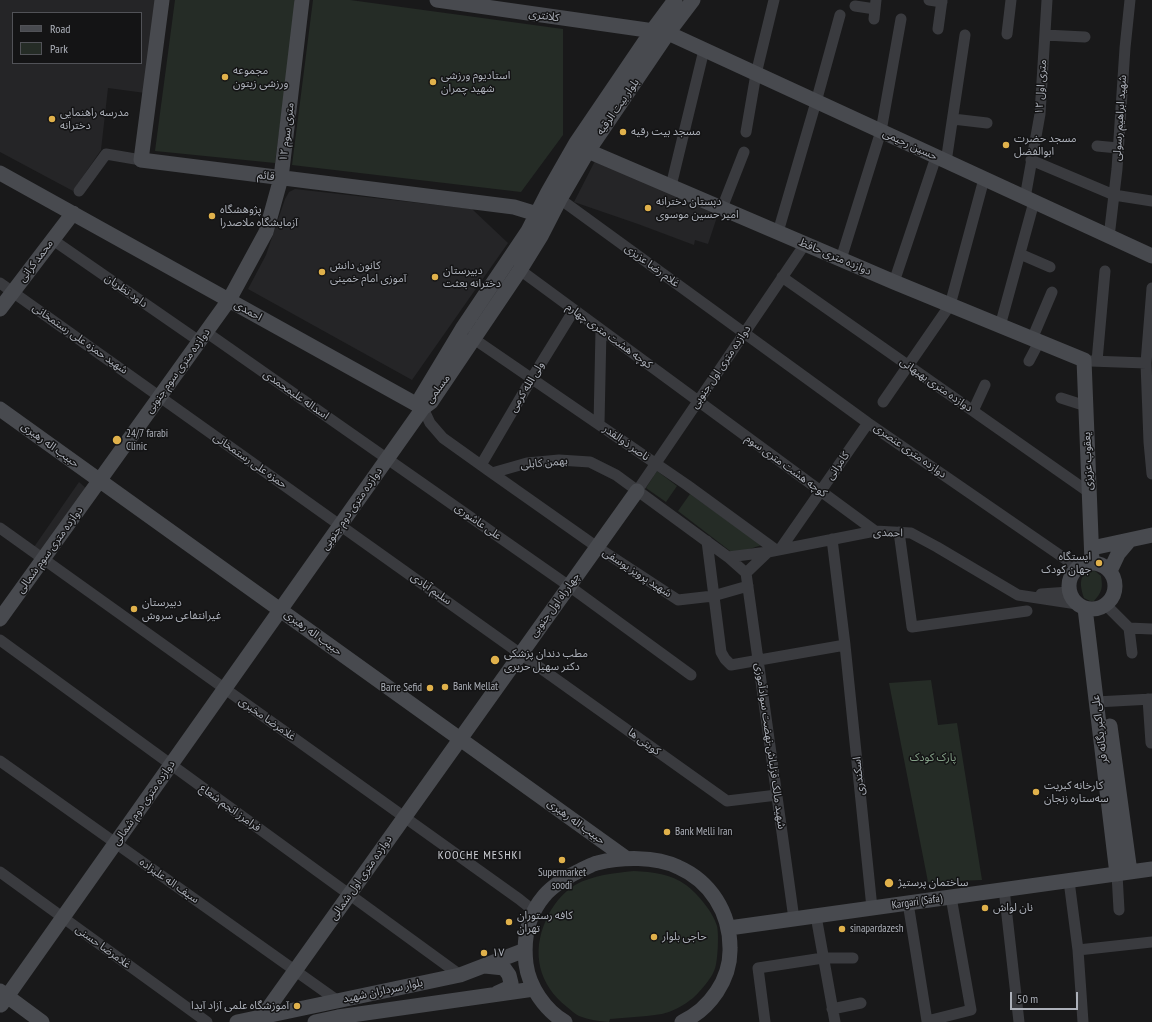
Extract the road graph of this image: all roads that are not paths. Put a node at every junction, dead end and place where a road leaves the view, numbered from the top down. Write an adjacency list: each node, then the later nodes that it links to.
1 (162, 0): 35 (main road)
2 (302, 0): 38 (main road, ۱۲ متری سوم)
3 (437, 0): 17 (main road, کلانتری)
4 (675, 0): 17 (main road, بلوار بیت الرقیه)
5 (693, 0): 18 (main road, بلوار بیت الرقیه)
6 (774, 0): 24 (street)
7 (928, 0): 11 (street)
8 (1012, 0): 19 (street)
9 (1047, 0): 21 (street, ۱۲ متری اول)
10 (1130, 0): 31 (street, شهید ابراهیم رسولی)
11 (942, 1): 16 (street)
12 (855, 6): 13 (street)
13 (875, 9)
14 (840, 15): 25 (street)
15 (901, 19): 29 (street)
16 (938, 29)
17 (652, 31): 18 (main road, کلانتری); 48 (main road, بلوار بیت الرقیه)
18 (668, 34): 23 (main road, حسین رحیمی); 32 (main road, بلوار بیت الرقیه)
19 (1007, 34)
20 (965, 35): 26 (street)
21 (1045, 35): 22 (street); 36 (street, ۱۲ متری اول)
22 (1085, 37)
23 (704, 50): 24 (main road, حسین رحیمی); 40 (street)
24 (756, 74): 25 (main road, حسین رحیمی); 28 (street)
25 (816, 102): 29 (main road, حسین رحیمی); 49 (street)
26 (953, 119): 27 (street); 34 (street)
27 (987, 123)
28 (746, 132)
29 (881, 132): 34 (main road, حسین رحیمی); 55 (street)
30 (1097, 146): 31 (street)
31 (1118, 148): 42 (street, شهید ابراهیم رسولی)
32 (588, 151): 40 (main road, دوازده متری حافظ); 43 (main road, بلوار بیت الرقیه)
33 (744, 152): 46 (street)
34 (941, 159): 39 (main road, حسین رحیمی); 60 (street)
35 (141, 160): 38 (main road, قائم); 41 (street)
36 (1032, 160): 42 (street); 44 (street, ۱۲ متری اول)
37 (0, 173): 47 (main road, احمدی)
38 (282, 178): 48 (main road, قائم); 65 (main road, ۱۲ متری سوم)
39 (984, 179): 44 (main road, حسین رحیمی); 66 (street)
40 (671, 186): 46 (main road, دوازده متری حافظ)
41 (79, 191)
42 (1114, 195): 45 (street); 50 (street, شهید ابراهیم رسولی)
43 (560, 199): 48 (main road, بلوار بیت الرقیه); 71 (street, غلام رضا عزیزی)
44 (1029, 200): 50 (main road, حسین رحیمی); 53 (street, ۱۲ متری اول)
45 (1152, 201)
46 (722, 208): 49 (main road, دوازده متری حافظ)
47 (73, 213): 51 (main road, محمد کرانی); 65 (main road, احمدی)
48 (543, 216): 57 (main road, مسلمی); 86 (main road, مسلمی)
49 (778, 232): 52 (main road, دوازده متری حافظ)
50 (1109, 237): 54 (main road, حسین رحیمی)
51 (53, 240): 63 (main road, محمد کرانی); 72 (street, داود نظریان)
52 (805, 244): 55 (main road, دوازده متری حافظ); 59 (street, دوازده متری اول جنوبی)
53 (1020, 254): 56 (street); 69 (street, ۱۲ متری اول)
54 (1152, 256)
55 (841, 259): 60 (main road, دوازده متری حافظ)
56 (1050, 267)
57 (520, 270): 68 (street, کوچه هشت متری چهارم); 73 (main road, مسلمی)
58 (1105, 271): 75 (street)
59 (782, 277): 71 (street, دوازده متری اول جنوبی); 78 (street, دوازده متری بهبهانی)
60 (894, 282): 66 (main road, دوازده متری حافظ)
61 (0, 283): 63 (street, شهید حمزه علی رستمخانی)
62 (1152, 288): 77 (street)
63 (13, 292): 67 (main road, محمد کرانی); 81 (street, شهید حمزه علی رستمخانی)
64 (1052, 292): 74 (street)
65 (229, 300): 72 (main road, دوازده متری سوم جنوبی); 86 (main road, احمدی)
66 (950, 305): 69 (main road, دوازده متری حافظ); 78 (street)
67 (0, 309)
68 (574, 310): 70 (street, کوچه هشت متری چهارم); 79 (street, ولی الله کرمی)
69 (1000, 326): 74 (main road, دوازده متری حافظ)
70 (601, 330): 83 (street, کوچه هشت متری چهارم); 90 (street)
71 (744, 333): 83 (street, دوازده متری اول جنوبی); 89 (street, دوازده متری عنصری)
72 (202, 336): 81 (main road, دوازده متری سوم جنوبی); 91 (street, اسداله علیمحمدی)
73 (474, 339): 79 (street, ناصر ذوالقدر); 86 (main road, مسلمی)
74 (1036, 341): 75 (main road, دوازده متری حافظ); 76 (street)
75 (1090, 361): 77 (street); 85 (main road, یعقوب عزیزی)
76 (1029, 362)
77 (1146, 363): 95 (street)
78 (908, 365): 84 (street); 88 (street, دوازده متری بهبهانی)
79 (532, 378): 90 (street, ناصر ذوالقدر); 93 (street, ولی الله کرمی)
80 (985, 385): 88 (street)
81 (159, 396): 96 (main road, دوازده متری سوم جنوبی); 100 (street, حمزه علی رستمخانی)
82 (1061, 398): 85 (street)
83 (698, 401): 92 (street, دوازده متری اول جنوبی); 98 (street, کوچه هشت متری سوم)
84 (883, 402)
85 (1086, 406): 99 (main road, یعقوب عزیزی)
86 (423, 408): 91 (main road, دوازده متری دوم جنوبی); 93 (street)
87 (0, 409): 96 (main road, حبیب اله رهبری)
88 (973, 411): 99 (street, دوازده متری بهبهانی)
89 (868, 423): 98 (street, کامرانی); 113 (street, دوازده متری عنصری)
90 (599, 424): 92 (street, ناصر ذوالقدر)
91 (387, 459): 100 (main road, دوازده متری دوم جنوبی); 116 (street, علی عاشوری)
92 (655, 463): 97 (street, دوازده متری اول جنوبی); 109 (street, ناصر ذوالقدر)
93 (481, 465): 94 (street)
94 (492, 473): 97 (street, بهمن کابلی); 108 (street, شهید پرویز یوسفی)
95 (1152, 474)
96 (99, 480): 112 (main road, دوازده متری سوم شمالی); 120 (main road, حبیب اله رهبری)
97 (637, 491): 106 (street, بهمن کابلی); 108 (main road, چهارراه اول جنوبی)
98 (821, 491): 102 (street, کوچه هشت متری سوم); 109 (street, کامرانی)
99 (1090, 492): 110 (main road, یعقوب عزیزی)
100 (340, 525): 120 (main road, دوازده متری دوم جنوبی); 128 (street, سلیم آبادی)
101 (0, 528): 112 (street, غلامرضا مخبری)
102 (875, 531): 103 (street, احمدی); 105 (street, احمدی)
103 (899, 532): 119 (street, احمدی); 121 (street)
104 (1152, 535): 107 (main road)
105 (832, 540): 109 (street, احمدی); 126 (street, اسکندری)
106 (707, 541): 111 (street, بهمن کابلی); 118 (street)
107 (1129, 541): 110 (main road); 114 (main road)
108 (597, 547): 116 (main road, چهارراه اول جنوبی); 118 (street, شهید پرویز یوسفی)
109 (775, 550): 111 (street, احمدی); 115 (street, کامرانی)
110 (1092, 555): 113 (main road); 114 (main road)
111 (728, 557): 115 (street, بهمن کابلی)
112 (43, 559): 122 (main road, دوازده متری سوم شمالی); 131 (street, غلامرضا مخبری)
113 (1077, 567): 119 (main road)
114 (1110, 571): 119 (main road)
115 (746, 573): 117 (street, شهید مالک قزلباش-نهضت سوادآموزی)
116 (569, 586): 128 (main road, چهارراه اول جنوبی); 130 (street, علی عاشوری)
117 (748, 586): 118 (street, شهید پرویز یوسفی); 129 (street, شهید مالک قزلباش-نهضت سوادآموزی)
118 (713, 596): 129 (street)
119 (1086, 603): 123 (street); 133 (main road, علی اکبر یگانه فر)
120 (280, 610): 131 (main road, دوازده متری دوم شمالی); 134 (main road, حبیب اله رهبری)
121 (1027, 611)
122 (0, 619)
123 (1129, 628): 124 (street); 127 (street)
124 (1152, 630)
125 (0, 640): 137 (street, فرامرز انجم شعاع)
126 (845, 645): 129 (street); 150 (street, اسکندری)
127 (1132, 653)
128 (521, 654): 134 (main road, چهارراه اول جنوبی); 138 (street, کویتی ها)
129 (758, 660): 138 (street, شهید مالک قزلباش-نهضت سوادآموزی)
130 (691, 675)
131 (225, 689): 137 (main road, دوازده متری دوم شمالی); 139 (street, غلامرضا مخبری)
132 (1150, 699): 133 (street); 135 (street)
133 (1101, 702): 144 (main road, علی اکبر یگانه فر)
134 (460, 739): 139 (main road, دوازده متری اول شمالی); 141 (main road, حبیب اله رهبری)
135 (1151, 743)
136 (0, 761): 140 (street, سیف اله علیزاده)
137 (171, 765): 140 (main road, دوازده متری دوم شمالی); 147 (street, فرامرز انجم شعاع)
138 (777, 795): 155 (street, شهید مالک قزلباش-نهضت سوادآموزی)
139 (404, 817): 147 (main road, دوازده متری اول شمالی); 152 (street, غلامرضا مخبری)
140 (116, 843): 154 (main road, دوازده متری دوم شمالی); 163 (street, سیف اله علیزاده)
141 (626, 858): 152 (main road); 156 (main road)
142 (1152, 869): 144 (main road, Kargari (Safa))
143 (0, 872): 154 (street, غلامرضا حسنی)
144 (1123, 873): 145 (main road, Kargari (Safa)); 151 (street)
145 (1069, 880): 146 (main road, Kargari (Safa)); 159 (street)
146 (1004, 889): 148 (main road, Kargari (Safa)); 181 (street)
147 (349, 894): 163 (main road, دوازده متری اول شمالی); 164 (street, فرامرز انجم شعاع)
148 (951, 897): 149 (main road, Kargari (Safa)); 149 (street)
149 (908, 903): 150 (main road, Kargari (Safa))
150 (872, 908): 153 (main road, Kargari (Safa))
151 (1119, 910)
152 (534, 911): 158 (main road)
153 (816, 916): 155 (main road, Kargari (Safa)); 160 (street)
154 (63, 917): 167 (main road, دوازده متری دوم شمالی); 174 (street, غلامرضا حسنی)
155 (794, 919): 156 (main road, Kargari (Safa))
156 (729, 928): 178 (main road)
157 (1152, 942): 159 (street)
158 (524, 950): 162 (main road, بلوار سرداران شهید); 165 (main road)
159 (1078, 950): 182 (street)
160 (823, 958): 161 (street); 170 (street); 179 (street)
161 (853, 958)
162 (484, 966): 164 (main road, بلوار سرداران شهید); 166 (main road)
163 (295, 970): 168 (street, سیف اله علیزاده); 171 (main road, دوازده متری اول شمالی)
164 (460, 975): 168 (main road, بلوار سرداران شهید)
165 (534, 989): 166 (main road, بلوار سرداران شهید); 177 (main road)
166 (492, 995): 176 (main road, بلوار سرداران شهید)
167 (2, 999): 172 (main road); 173 (main road)
168 (338, 1001): 171 (main road, بلوار سرداران شهید)
169 (861, 1003): 170 (street)
170 (832, 1009): 180 (street)
171 (262, 1017): 175 (main road, بلوار سرداران شهید)
172 (24, 1022)
173 (42, 1022)
174 (207, 1022)
175 (238, 1022)
176 (315, 1022)
177 (565, 1022)
178 (682, 1022)
179 (766, 1022)
180 (835, 1022)
181 (1019, 1022)
182 (1084, 1022)

